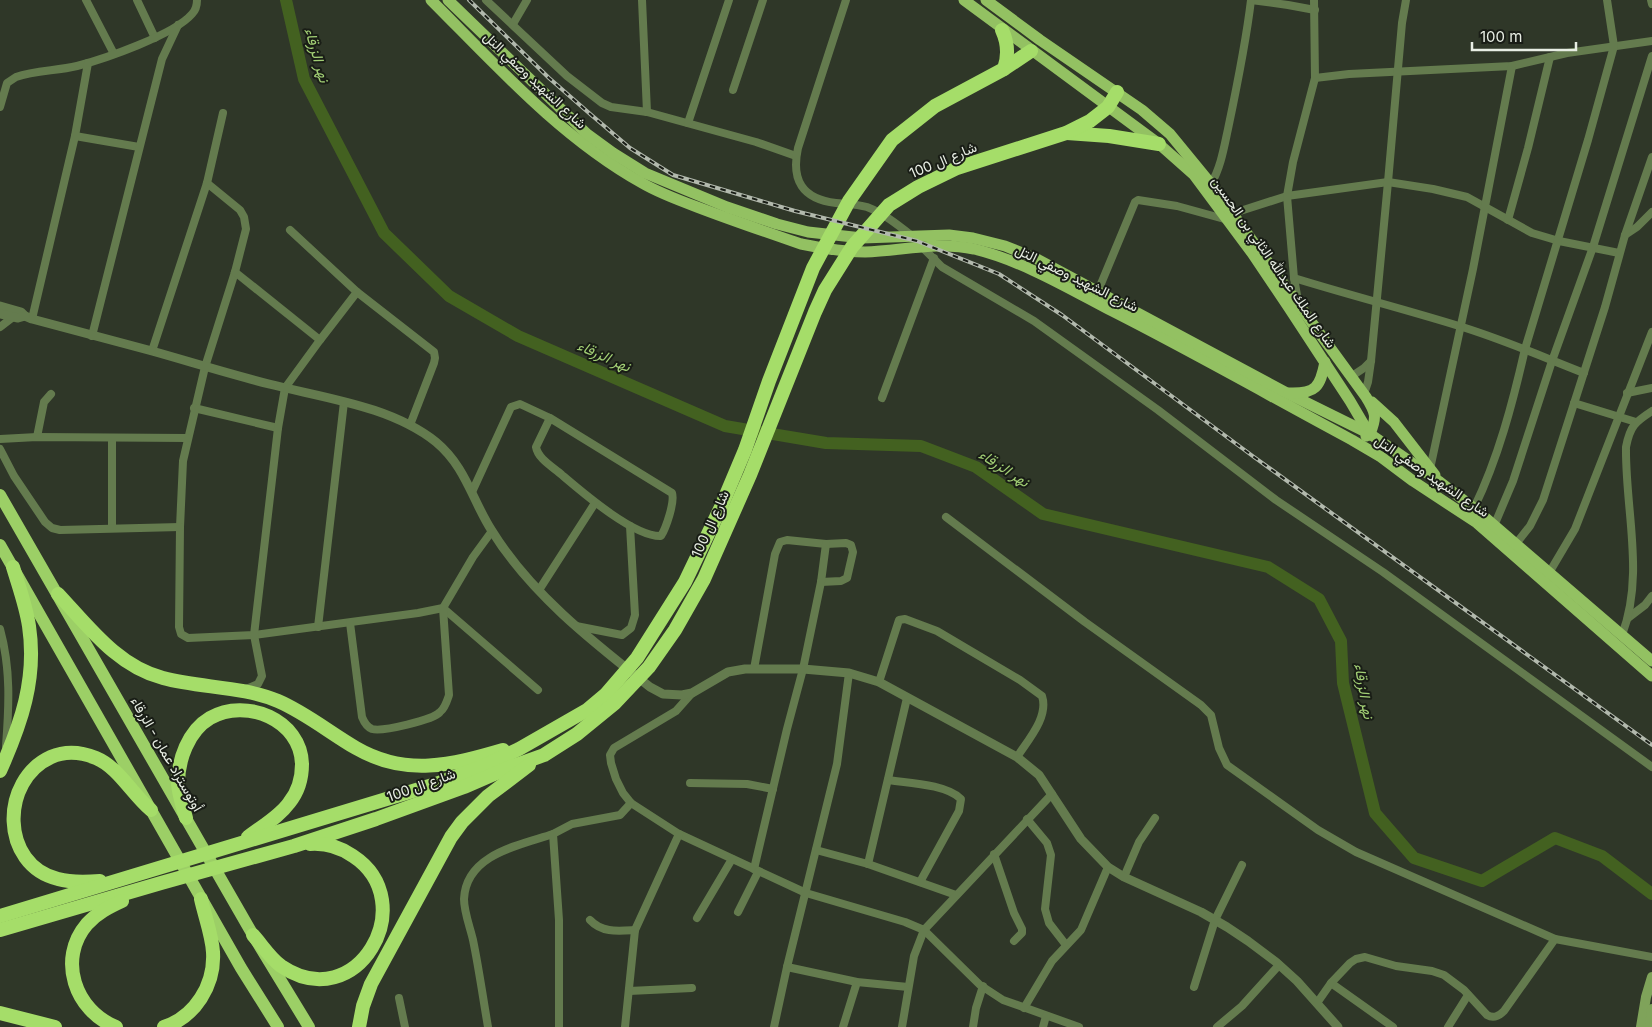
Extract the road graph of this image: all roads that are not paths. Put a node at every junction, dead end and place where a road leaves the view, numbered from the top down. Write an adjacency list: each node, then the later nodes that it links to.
1 (86, 0): 28 (street)
2 (137, 0): 24 (street)
3 (198, 0): 22 (street)
4 (431, 0): 62 (main road, شارع الشهيد وصفي التل)
5 (448, 0): 60 (main road, شارع الشهيد وصفي التل)
6 (486, 0): 21 (street)
7 (526, 0): 21 (street)
8 (642, 0): 41 (street)
9 (729, 0): 43 (street)
10 (763, 0): 37 (street)
11 (846, 0): 48 (street)
12 (964, 0): 23 (main road, شارع الملك عبدالله الثاني بن الحسين)
13 (986, 0): 26 (main road, شارع الملك عبدالله الثاني بن الحسين)
14 (1251, 0): 20 (street); 52 (street)
15 (1314, 0): 20 (street)
16 (1406, 0): 34 (street)
17 (1607, 0): 27 (street)
18 (1652, 0): 19 (street)
19 (1652, 4)
20 (1315, 10): 35 (street)
21 (514, 24): 41 (street)
22 (178, 25): 24 (street); 47 (street)
23 (1002, 30): 26 (main road, شارع الملك عبدالله الثاني بن الحسين); 33 (highway)
24 (155, 38): 28 (street)
25 (1652, 41): 27 (street)
26 (1036, 45): 33 (highway, شارع ال 100); 38 (main road, شارع الملك عبدالله الثاني بن الحسين); 40 (main road, شارع الملك عبدالله الثاني بن الحسين)
27 (1614, 46): 30 (street); 61 (street)
28 (114, 54): 31 (street)
29 (1652, 56): 63 (street)
30 (1550, 57): 32 (street); 57 (street)
31 (88, 63): 36 (street); 45 (street)
32 (1512, 66): 34 (street); 54 (street)
33 (1004, 69): 119 (highway, شارع ال 100)
34 (1398, 72): 35 (street); 50 (street)
35 (1315, 78): 53 (street)
36 (4, 82): 39 (street)
37 (732, 90)
38 (1117, 92): 40 (highway, شارع ال 100); 52 (main road, شارع الملك عبدالله الثاني بن الحسين)
39 (0, 107)
40 (1108, 107): 44 (highway, شارع ال 100); 46 (main road, شارع الملك عبدالله الثاني بن الحسين)
41 (647, 112): 43 (street)
42 (223, 113): 51 (street)
43 (688, 123): 48 (street)
44 (1066, 133): 46 (highway); 119 (highway, شارع ال 100)
45 (75, 136): 47 (street); 75 (street)
46 (1159, 144): 56 (main road, شارع الملك عبدالله الثاني بن الحسين)
47 (139, 146): 79 (street)
48 (796, 156): 60 (street)
49 (1652, 157): 59 (street)
50 (1388, 182): 53 (street); 54 (street); 70 (street)
51 (207, 183): 66 (street); 82 (street)
52 (1211, 184): 56 (main road, شارع الملك عبدالله الثاني بن الحسين)
53 (1287, 196): 56 (street); 67 (street)
54 (1484, 206): 57 (street); 76 (street)
55 (1652, 212): 59 (street)
56 (1231, 216): 68 (street); 71 (main road, شارع الملك عبدالله الثاني بن الحسين); 85 (main road, شارع الملك عبدالله الثاني بن الحسين)
57 (1508, 220): 61 (street)
58 (290, 230): 69 (street)
59 (1625, 235): 64 (street)
60 (911, 236): 62 (street); 68 (main road, شارع الشهيد وصفي التل)
61 (1559, 241): 63 (street); 81 (street)
62 (921, 246): 65 (street); 110 (main road, شارع الشهيد وصفي التل)
63 (1592, 247): 64 (street); 84 (street)
64 (1619, 253): 87 (street)
65 (934, 258): 95 (street); 157 (street)
66 (235, 272): 80 (street); 86 (street)
67 (1294, 278): 70 (street); 71 (street)
68 (1098, 291): 91 (main road, شارع الشهيد وصفي التل)
69 (358, 292): 80 (street); 103 (street)
70 (1375, 302): 76 (street); 83 (street)
71 (1298, 303): 88 (main road, شارع الملك عبدالله الثاني بن الحسين)
72 (0, 306): 75 (street)
73 (0, 314): 74 (street)
74 (13, 317): 75 (street); 77 (street)
75 (28, 318): 79 (street)
76 (1460, 326): 81 (street); 113 (street)
77 (0, 328)
78 (1652, 332): 92 (street)
79 (92, 336): 82 (street)
80 (320, 340): 89 (street)
81 (1525, 349): 84 (street); 118 (street)
82 (152, 351): 86 (street)
83 (1371, 361): 88 (street); 94 (street)
84 (1552, 361): 87 (street); 122 (street)
85 (1325, 362): 91 (main road); 105 (main road, شارع الملك عبدالله الثاني بن الحسين)
86 (205, 367): 89 (street); 98 (street)
87 (1584, 373): 97 (street)
88 (1352, 376): 94 (main road, شارع الملك عبدالله الثاني بن الحسين)
89 (285, 388): 96 (street); 104 (street)
90 (1652, 388): 92 (street)
91 (1287, 393): 105 (main road, شارع الشهيد وصفي التل)
92 (1627, 393): 100 (street)
93 (51, 394): 106 (street)
94 (1365, 396): 105 (main road, شارع الملك عبدالله الثاني بن الحسين); 113 (main road)
95 (882, 398)
96 (344, 402): 103 (street); 139 (street)
97 (1574, 403): 100 (street); 128 (street)
98 (194, 408): 104 (street); 108 (street)
99 (1652, 411): 102 (street)
100 (1618, 416): 102 (street); 130 (street)
101 (550, 418): 115 (street); 117 (street); 121 (street)
102 (1636, 422): 136 (street)
103 (410, 425): 115 (street)
104 (278, 428): 141 (street)
105 (1370, 434): 110 (main road); 112 (main road, شارع الملك عبدالله الثاني بن الحسين); 114 (main road, شارع الشهيد وصفي التل)
106 (37, 437): 107 (street); 109 (street)
107 (112, 438): 108 (street); 124 (street)
108 (187, 438): 123 (street)
109 (0, 439)
110 (1352, 440): 112 (main road, شارع الشهيد وصفي التل)
111 (0, 449): 124 (street)
112 (1381, 457): 147 (main road, شارع الشهيد وصفي التل)
113 (1430, 469): 114 (main road)
114 (1440, 482): 118 (main road, شارع الشهيد وصفي التل)
115 (472, 492): 125 (street)
116 (0, 495): 133 (highway, أوتوستراد عمان - الزرقاء)
117 (595, 503): 121 (street); 132 (street)
118 (1474, 508): 122 (main road, شارع الشهيد وصفي التل)
119 (727, 511): 153 (highway, شارع ال 100); 154 (highway, شارع ال 100)
120 (946, 517): 194 (street)
121 (630, 526): 138 (street)
122 (1494, 526): 128 (main road, شارع الشهيد وصفي التل)
123 (180, 527): 124 (street); 141 (street)
124 (112, 528)
125 (492, 531): 132 (street); 135 (street)
126 (826, 544): 131 (street); 131 (street); 144 (street)
127 (0, 545): 129 (highway)
128 (1515, 545): 130 (main road, شارع الشهيد وصفي التل)
129 (13, 567): 156 (highway); 163 (highway)
130 (1549, 573): 142 (main road, شارع الشهيد وصفي التل)
131 (821, 582): 145 (street)
132 (539, 590): 138 (street)
133 (58, 594): 150 (highway); 164 (highway, أوتوستراد عمان - الزرقاء)
134 (1652, 596): 136 (street)
135 (443, 608): 137 (street); 137 (street); 149 (street)
136 (1628, 618): 142 (street)
137 (350, 623): 139 (street)
138 (576, 626): 151 (street)
139 (318, 627): 141 (street)
140 (0, 629): 156 (street)
141 (254, 635): 150 (street)
142 (1622, 635): 143 (main road, شارع الشهيد وصفي التل)
143 (1652, 661)
144 (754, 668): 145 (street); 151 (street)
145 (803, 669): 146 (street); 160 (street)
146 (849, 673): 148 (street); 171 (street)
147 (1652, 676)
148 (879, 682): 152 (street); 155 (street)
149 (538, 690)
150 (240, 691): 153 (highway)
151 (692, 693): 162 (street)
152 (907, 698): 155 (street); 158 (street)
153 (532, 742): 169 (highway, شارع ال 100)
154 (544, 755): 170 (highway, شارع ال 100); 222 (highway)
155 (1017, 757): 161 (street)
156 (3, 765)
157 (1652, 767)
158 (888, 780): 174 (street); 180 (street)
159 (690, 782): 160 (street)
160 (773, 789): 177 (street)
161 (1052, 794): 166 (street); 176 (street)
162 (631, 803): 167 (street); 168 (street)
163 (151, 810): 179 (highway); 184 (highway)
164 (186, 818): 169 (highway); 193 (highway, أوتوستراد عمان - الزرقاء)
165 (1155, 818): 178 (street)
166 (1027, 819): 172 (street); 196 (street)
167 (553, 834): 224 (street); 225 (street)
168 (679, 834): 173 (street); 191 (street)
169 (238, 844): 179 (highway, شارع ال 100)
170 (294, 846): 181 (highway, شارع ال 100); 193 (highway)
171 (816, 850): 174 (street); 182 (street)
172 (994, 854): 183 (street); 195 (street)
173 (732, 859): 177 (street); 187 (street)
174 (868, 864): 180 (street)
175 (1242, 865): 189 (street)
176 (1108, 867): 178 (street); 196 (street)
177 (756, 871): 182 (street); 185 (street)
178 (1124, 877): 189 (street)
179 (118, 881): 186 (highway, شارع ال 100)
180 (920, 882): 183 (street)
181 (141, 888): 190 (highway, شارع ال 100); 218 (highway)
182 (806, 893): 192 (street); 199 (street)
183 (956, 895): 192 (street)
184 (202, 900): 219 (highway); 220 (highway)
185 (738, 912)
186 (0, 916)
187 (697, 918)
188 (590, 920): 191 (street)
189 (1215, 920): 198 (street); 205 (street)
190 (0, 930)
191 (635, 930): 207 (street)
192 (924, 930): 203 (street); 204 (street)
193 (253, 935): 221 (highway, أوتوستراد عمان - الزرقاء)
194 (1555, 940): 197 (street); 208 (street)
195 (1014, 941)
196 (1066, 945): 211 (street)
197 (1652, 957)
198 (1279, 965): 210 (street); 232 (street)
199 (787, 966): 201 (street); 216 (street)
200 (1652, 977): 236 (main road)
201 (857, 982): 204 (street); 227 (street)
202 (1331, 983): 208 (street); 210 (street); 234 (street)
203 (982, 986): 211 (street); 229 (street)
204 (908, 987): 228 (street)
205 (1194, 987)
206 (692, 988): 207 (street)
207 (628, 991): 226 (street)
208 (1468, 995): 235 (street)
209 (399, 998): 223 (street)
210 (1317, 1003): 233 (street)
211 (1024, 1008): 214 (street)
212 (1652, 1009): 237 (main road)
213 (0, 1012): 217 (highway)
214 (1046, 1016): 215 (street); 230 (street)
215 (1066, 1025): 231 (street)
216 (776, 1026)
217 (55, 1027)
218 (116, 1027)
219 (164, 1027)
220 (278, 1027)
221 (309, 1027)
222 (359, 1027)
223 (405, 1027)
224 (488, 1027)
225 (559, 1027)
226 (625, 1027)
227 (843, 1027)
228 (902, 1027)
229 (973, 1027)
230 (1043, 1027)
231 (1079, 1027)
232 (1216, 1027)
233 (1338, 1027)
234 (1393, 1027)
235 (1448, 1027)
236 (1641, 1027)
237 (1650, 1027)

